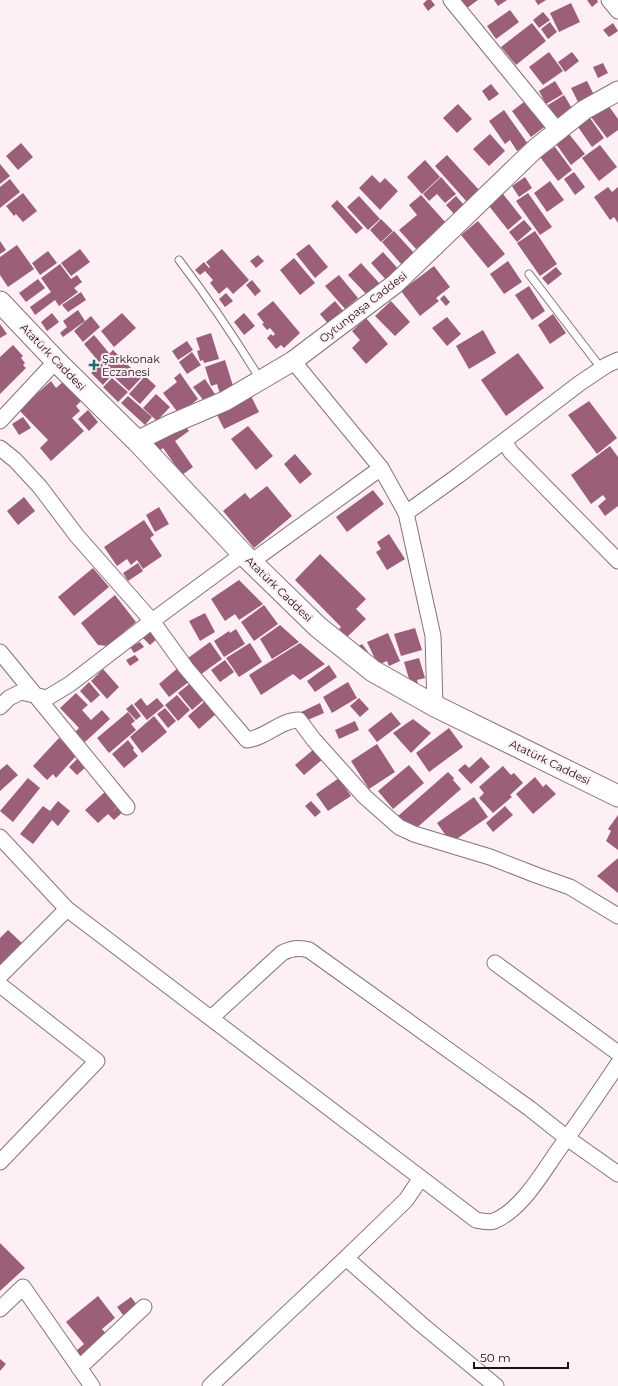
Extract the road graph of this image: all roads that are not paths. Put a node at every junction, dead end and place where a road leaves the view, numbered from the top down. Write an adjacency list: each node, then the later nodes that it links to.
1 (451, 0): 5 (street)
2 (609, 0): 3 (street)
3 (618, 11)
4 (618, 91): 5 (street, Oytunpaşa Caddesi)
5 (558, 131): 11 (street, Oytunpaşa Caddesi)
6 (179, 260): 13 (lane)
7 (529, 274): 12 (lane)
8 (0, 302): 10 (main road, Atatürk Caddesi)
9 (618, 360): 12 (street)
10 (56, 361): 14 (street); 15 (main road, Atatürk Caddesi)
11 (293, 361): 13 (street, Oytunpaşa Caddesi); 18 (street)
12 (601, 368): 16 (street)
13 (260, 380): 15 (street, Oytunpaşa Caddesi)
14 (0, 421)
15 (137, 441): 20 (main road, Atatürk Caddesi)
16 (504, 441): 19 (street); 21 (street)
17 (0, 448): 22 (street)
18 (381, 468): 19 (street); 20 (street)
19 (406, 513): 25 (street)
20 (246, 558): 22 (street); 25 (main road, Atatürk Caddesi)
21 (618, 561)
22 (152, 621): 24 (street); 31 (street)
23 (0, 652): 24 (street)
24 (34, 695): 26 (street); 28 (street)
25 (435, 706): 27 (main road, Atatürk Caddesi)
26 (0, 707)
27 (618, 796)
28 (127, 808)
29 (0, 837): 30 (street)
30 (67, 910): 33 (street); 35 (street)
31 (618, 916)
32 (495, 963): 36 (street)
33 (0, 976)
34 (0, 985): 39 (street)
35 (211, 1018): 38 (street); 41 (street)
36 (618, 1053)
37 (618, 1064): 38 (street)
38 (567, 1138): 40 (street); 41 (street)
39 (0, 1162)
40 (618, 1174)
41 (421, 1178): 42 (street)
42 (346, 1258): 47 (street); 48 (street)
43 (144, 1307): 45 (street)
44 (0, 1309): 45 (street)
45 (79, 1368): 46 (street)
46 (92, 1386)
47 (210, 1386)
48 (496, 1386)

